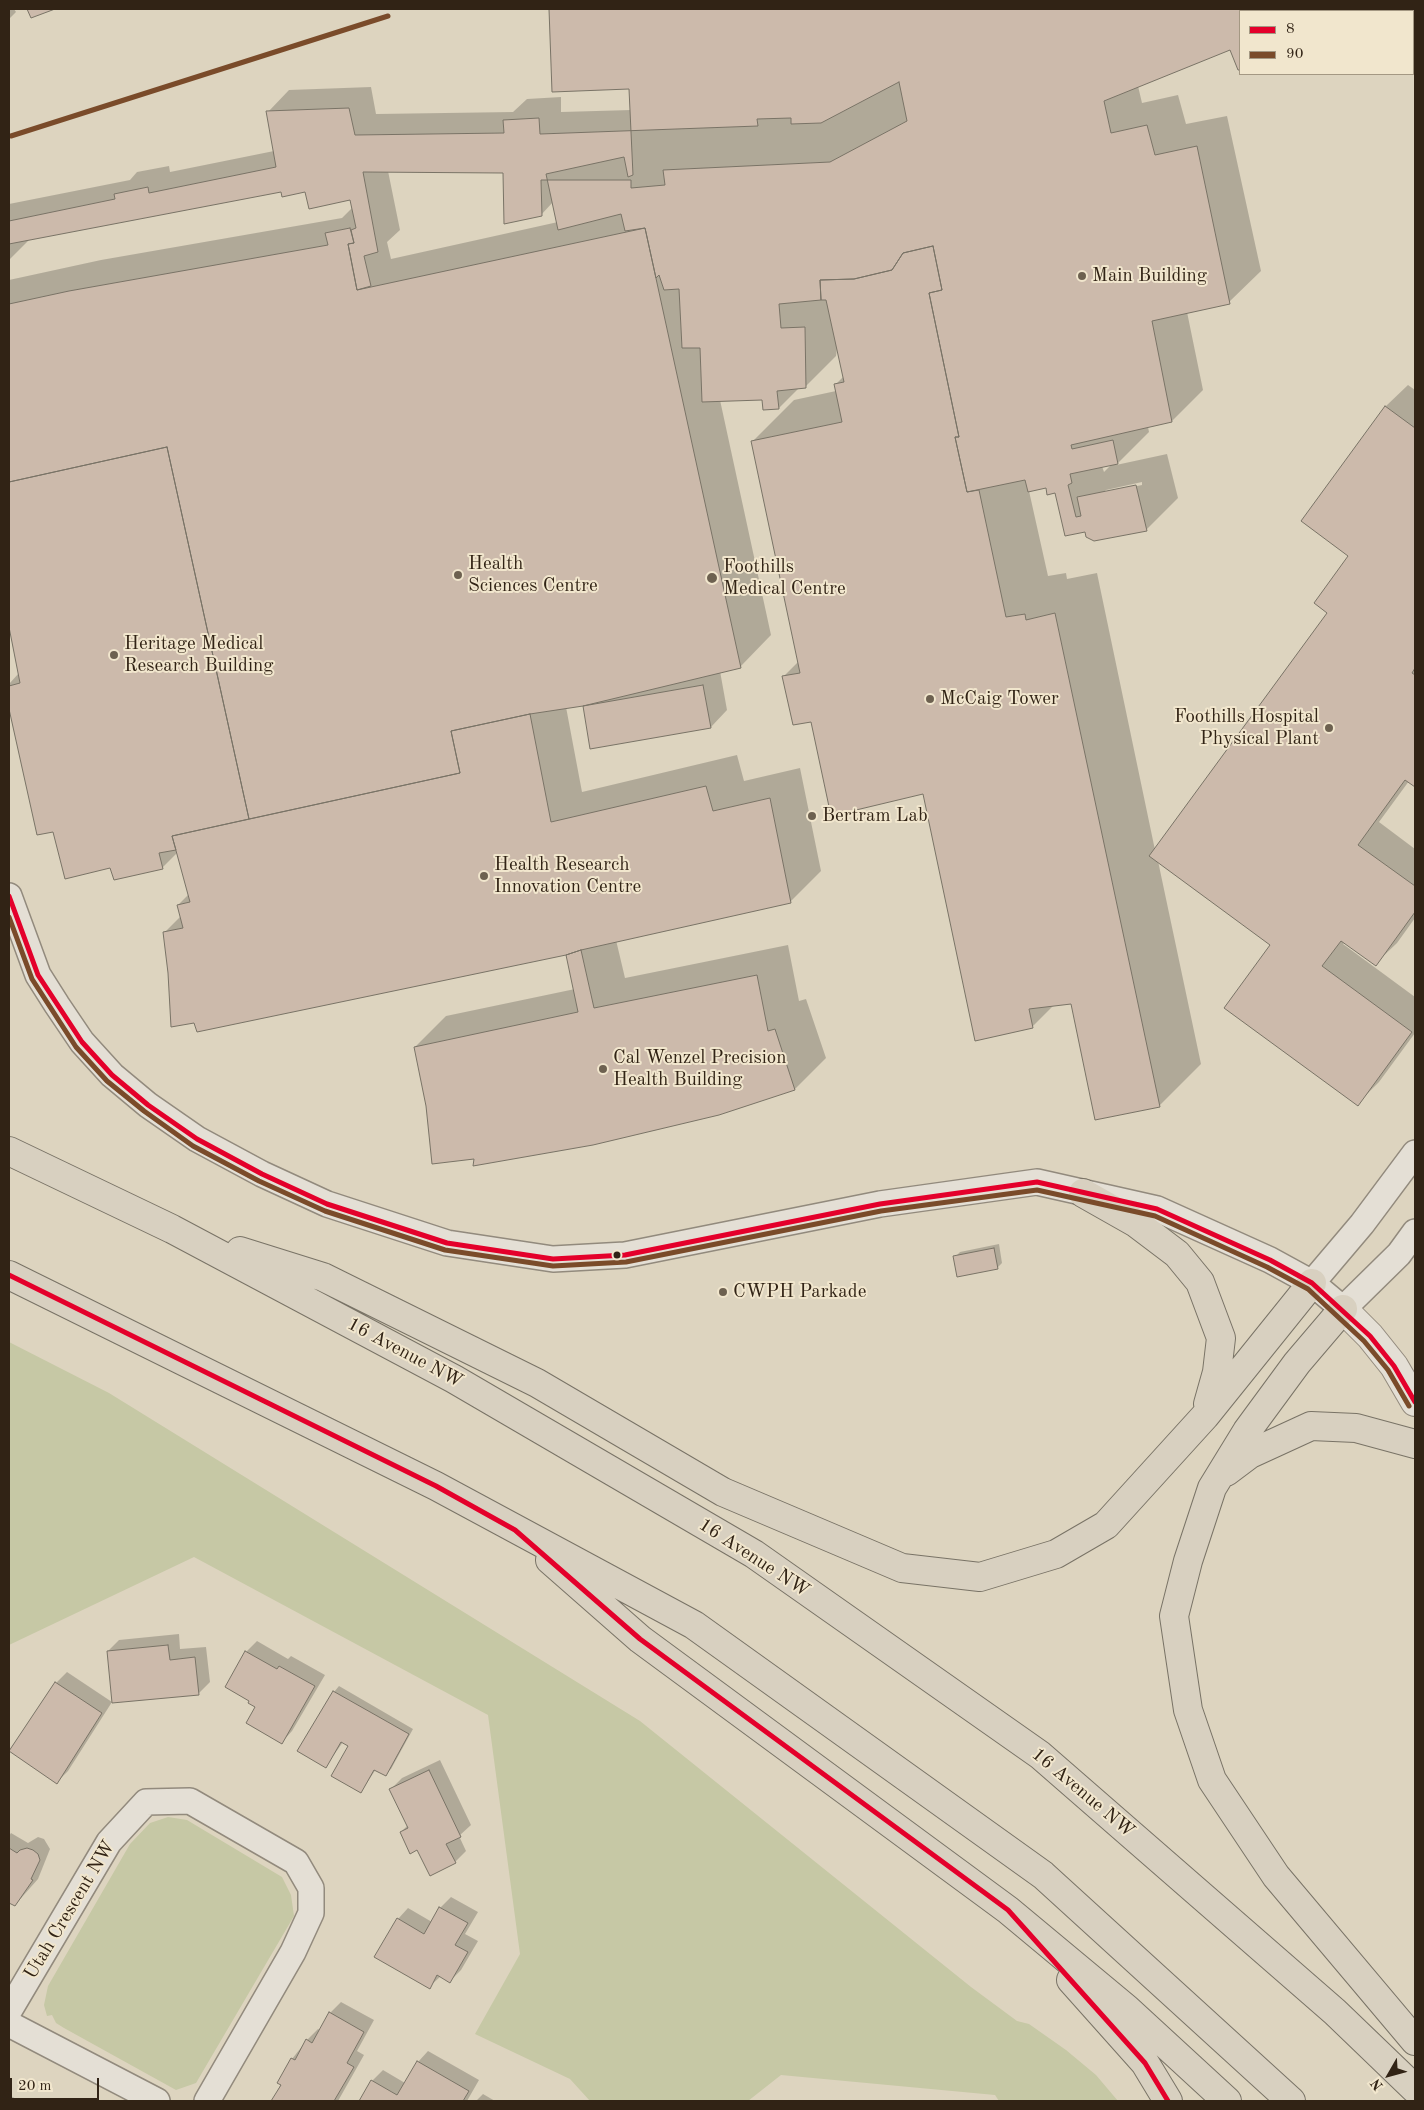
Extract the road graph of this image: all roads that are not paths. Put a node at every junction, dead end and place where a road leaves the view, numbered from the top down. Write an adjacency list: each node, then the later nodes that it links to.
1 (9, 896): 4 (street)
2 (9, 1151): 5 (highway, 16 Avenue NW)
3 (1415, 1153): 8 (street)
4 (1084, 1193): 8 (street); 11 (highway)
5 (172, 1229): 11 (highway); 19 (highway, 16 Avenue NW)
6 (1415, 1232): 9 (street)
7 (9, 1275): 14 (highway)
8 (1312, 1283): 9 (street); 11 (highway)
9 (1343, 1309): 10 (street); 13 (highway)
10 (1415, 1402)
11 (1205, 1416)
12 (1415, 1444): 13 (highway)
13 (1219, 1477): 18 (highway)
14 (515, 1530): 15 (highway); 24 (highway)
15 (1008, 1910): 22 (highway); 23 (highway)
16 (9, 2011): 21 (street, Utah Crescent NW)
17 (9, 2024): 20 (street)
18 (1415, 2041)
19 (1415, 2089)
20 (157, 2101)
21 (207, 2101)
22 (1168, 2101)
23 (1227, 2101)
24 (1290, 2101)

